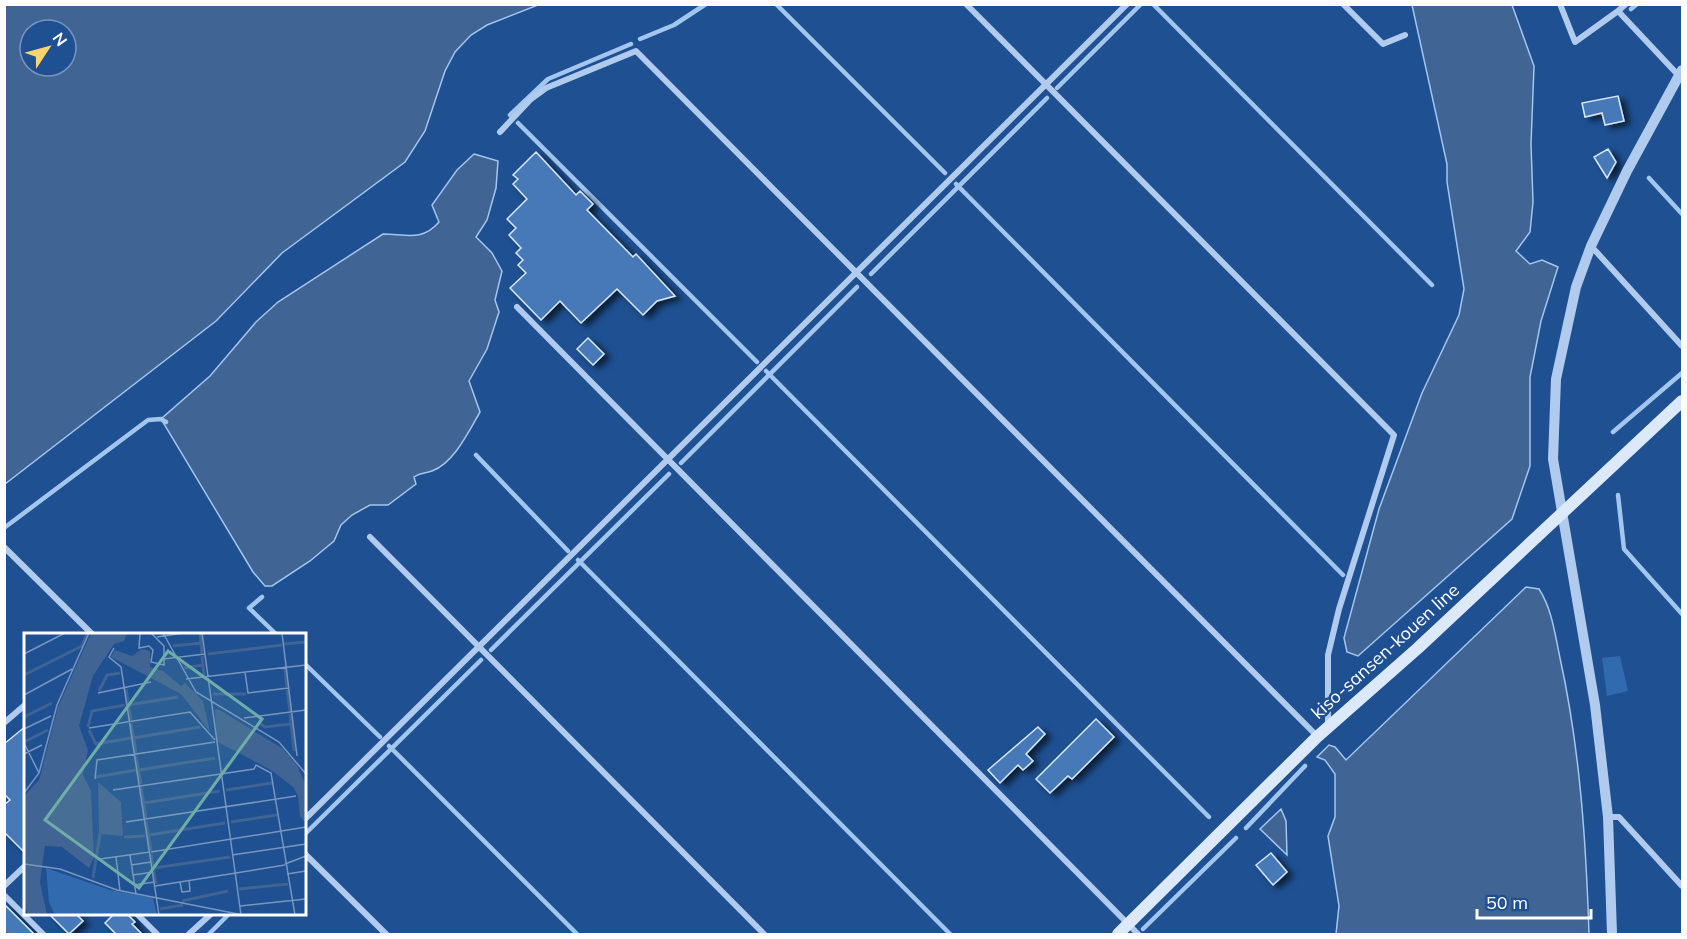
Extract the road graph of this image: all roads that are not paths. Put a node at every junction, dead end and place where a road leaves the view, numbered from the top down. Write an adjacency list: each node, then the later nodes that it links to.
1 (966, 4): 9 (street)
2 (1127, 4): 9 (street)
3 (1343, 4): 7 (street)
4 (1560, 4): 6 (street)
5 (1626, 4): 6 (street)
6 (1618, 11): 8 (street)
7 (1405, 35)
8 (1681, 75): 11 (street)
9 (1046, 85): 12 (street); 24 (street)
10 (500, 132): 12 (street)
11 (1591, 246): 14 (street); 17 (street)
12 (857, 273): 16 (street); 25 (street)
13 (517, 307): 16 (street)
14 (1683, 346)
15 (1683, 401): 17 (main road, kiso-sansen-kouen line)
16 (667, 461): 21 (street); 35 (street)
17 (1563, 514): 24 (main road, kiso-sansen-kouen line); 26 (street)
18 (370, 537): 21 (street)
19 (4, 547): 20 (street)
20 (91, 633)
21 (478, 648): 27 (street); 40 (street)
22 (24, 706): 23 (street)
23 (4, 723)
24 (1328, 727): 25 (main road, kiso-sansen-kouen line)
25 (1317, 737): 35 (main road, kiso-sansen-kouen line)
26 (1608, 817): 31 (street); 43 (street)
27 (306, 818)
28 (306, 855): 39 (street)
29 (24, 867): 30 (street)
30 (4, 886)
31 (1683, 886)
32 (4, 895): 36 (street)
33 (138, 915): 37 (street)
34 (210, 915): 38 (street)
35 (1128, 924): 41 (main road, kiso-sansen-kouen line); 42 (street)
36 (43, 934)
37 (157, 934)
38 (189, 934)
39 (386, 934)
40 (764, 934)
41 (1118, 934)
42 (1138, 934)
43 (1612, 934)

